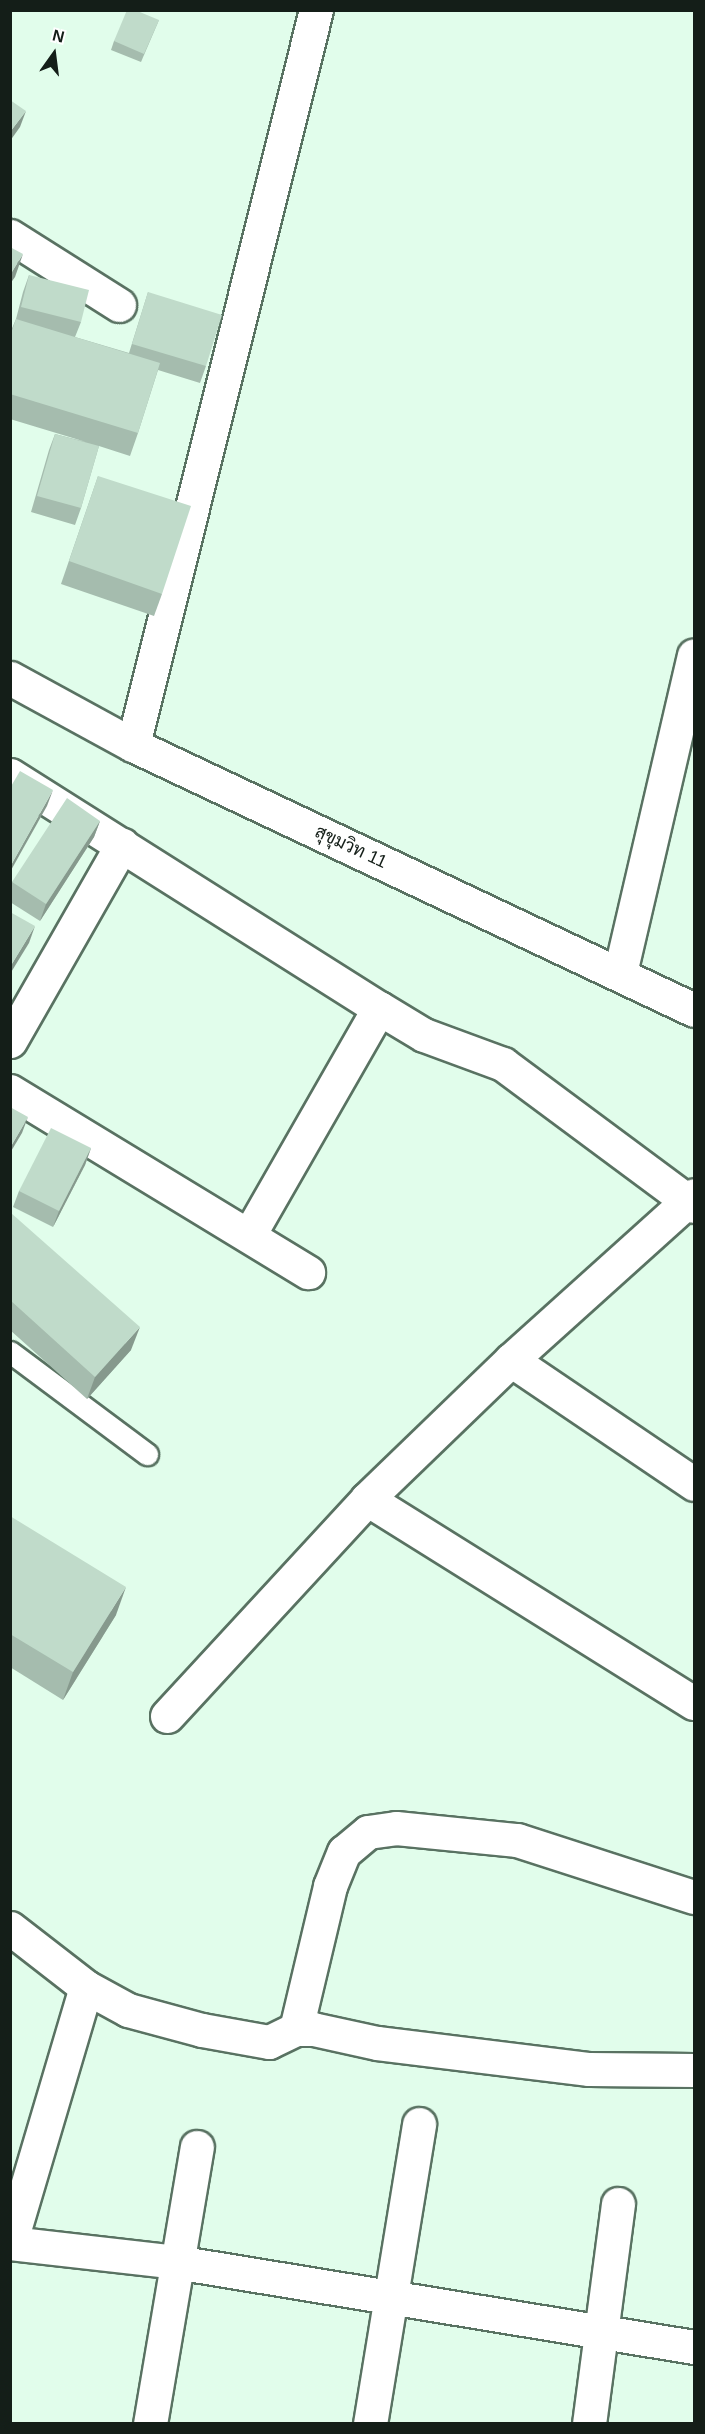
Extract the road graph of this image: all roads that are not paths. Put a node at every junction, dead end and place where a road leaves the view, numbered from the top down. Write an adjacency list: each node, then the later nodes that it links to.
1 (316, 10): 6 (street)
2 (10, 236): 3 (street)
3 (119, 305)
4 (694, 664): 9 (street)
5 (10, 678): 6 (street, สุขุมวิท 11)
6 (133, 745): 9 (street, สุขุมวิท 11)
7 (10, 775): 8 (street)
8 (122, 845): 10 (street); 12 (street)
9 (620, 973): 11 (street, สุขุมวิท 11)
10 (379, 1008): 14 (street); 15 (street)
11 (694, 1010)
12 (10, 1041)
13 (10, 1092): 15 (street)
14 (693, 1201): 18 (street)
15 (249, 1235): 16 (street)
16 (308, 1272)
17 (10, 1352): 19 (lane)
18 (511, 1360): 20 (street); 21 (street)
19 (147, 1454)
20 (694, 1484)
21 (367, 1499): 22 (street); 23 (street)
22 (694, 1703)
23 (167, 1716)
24 (694, 1897): 27 (street)
25 (10, 1928): 26 (street)
26 (86, 1987): 27 (street); 32 (street)
27 (296, 2029): 28 (street)
28 (694, 2070)
29 (420, 2124): 34 (street)
30 (197, 2146): 33 (street)
31 (618, 2204): 35 (street)
32 (10, 2243): 33 (street)
33 (176, 2262): 34 (street); 37 (street)
34 (388, 2297): 35 (street); 38 (street)
35 (603, 2332): 36 (street); 39 (street)
36 (694, 2348)
37 (150, 2424)
38 (370, 2424)
39 (589, 2424)

